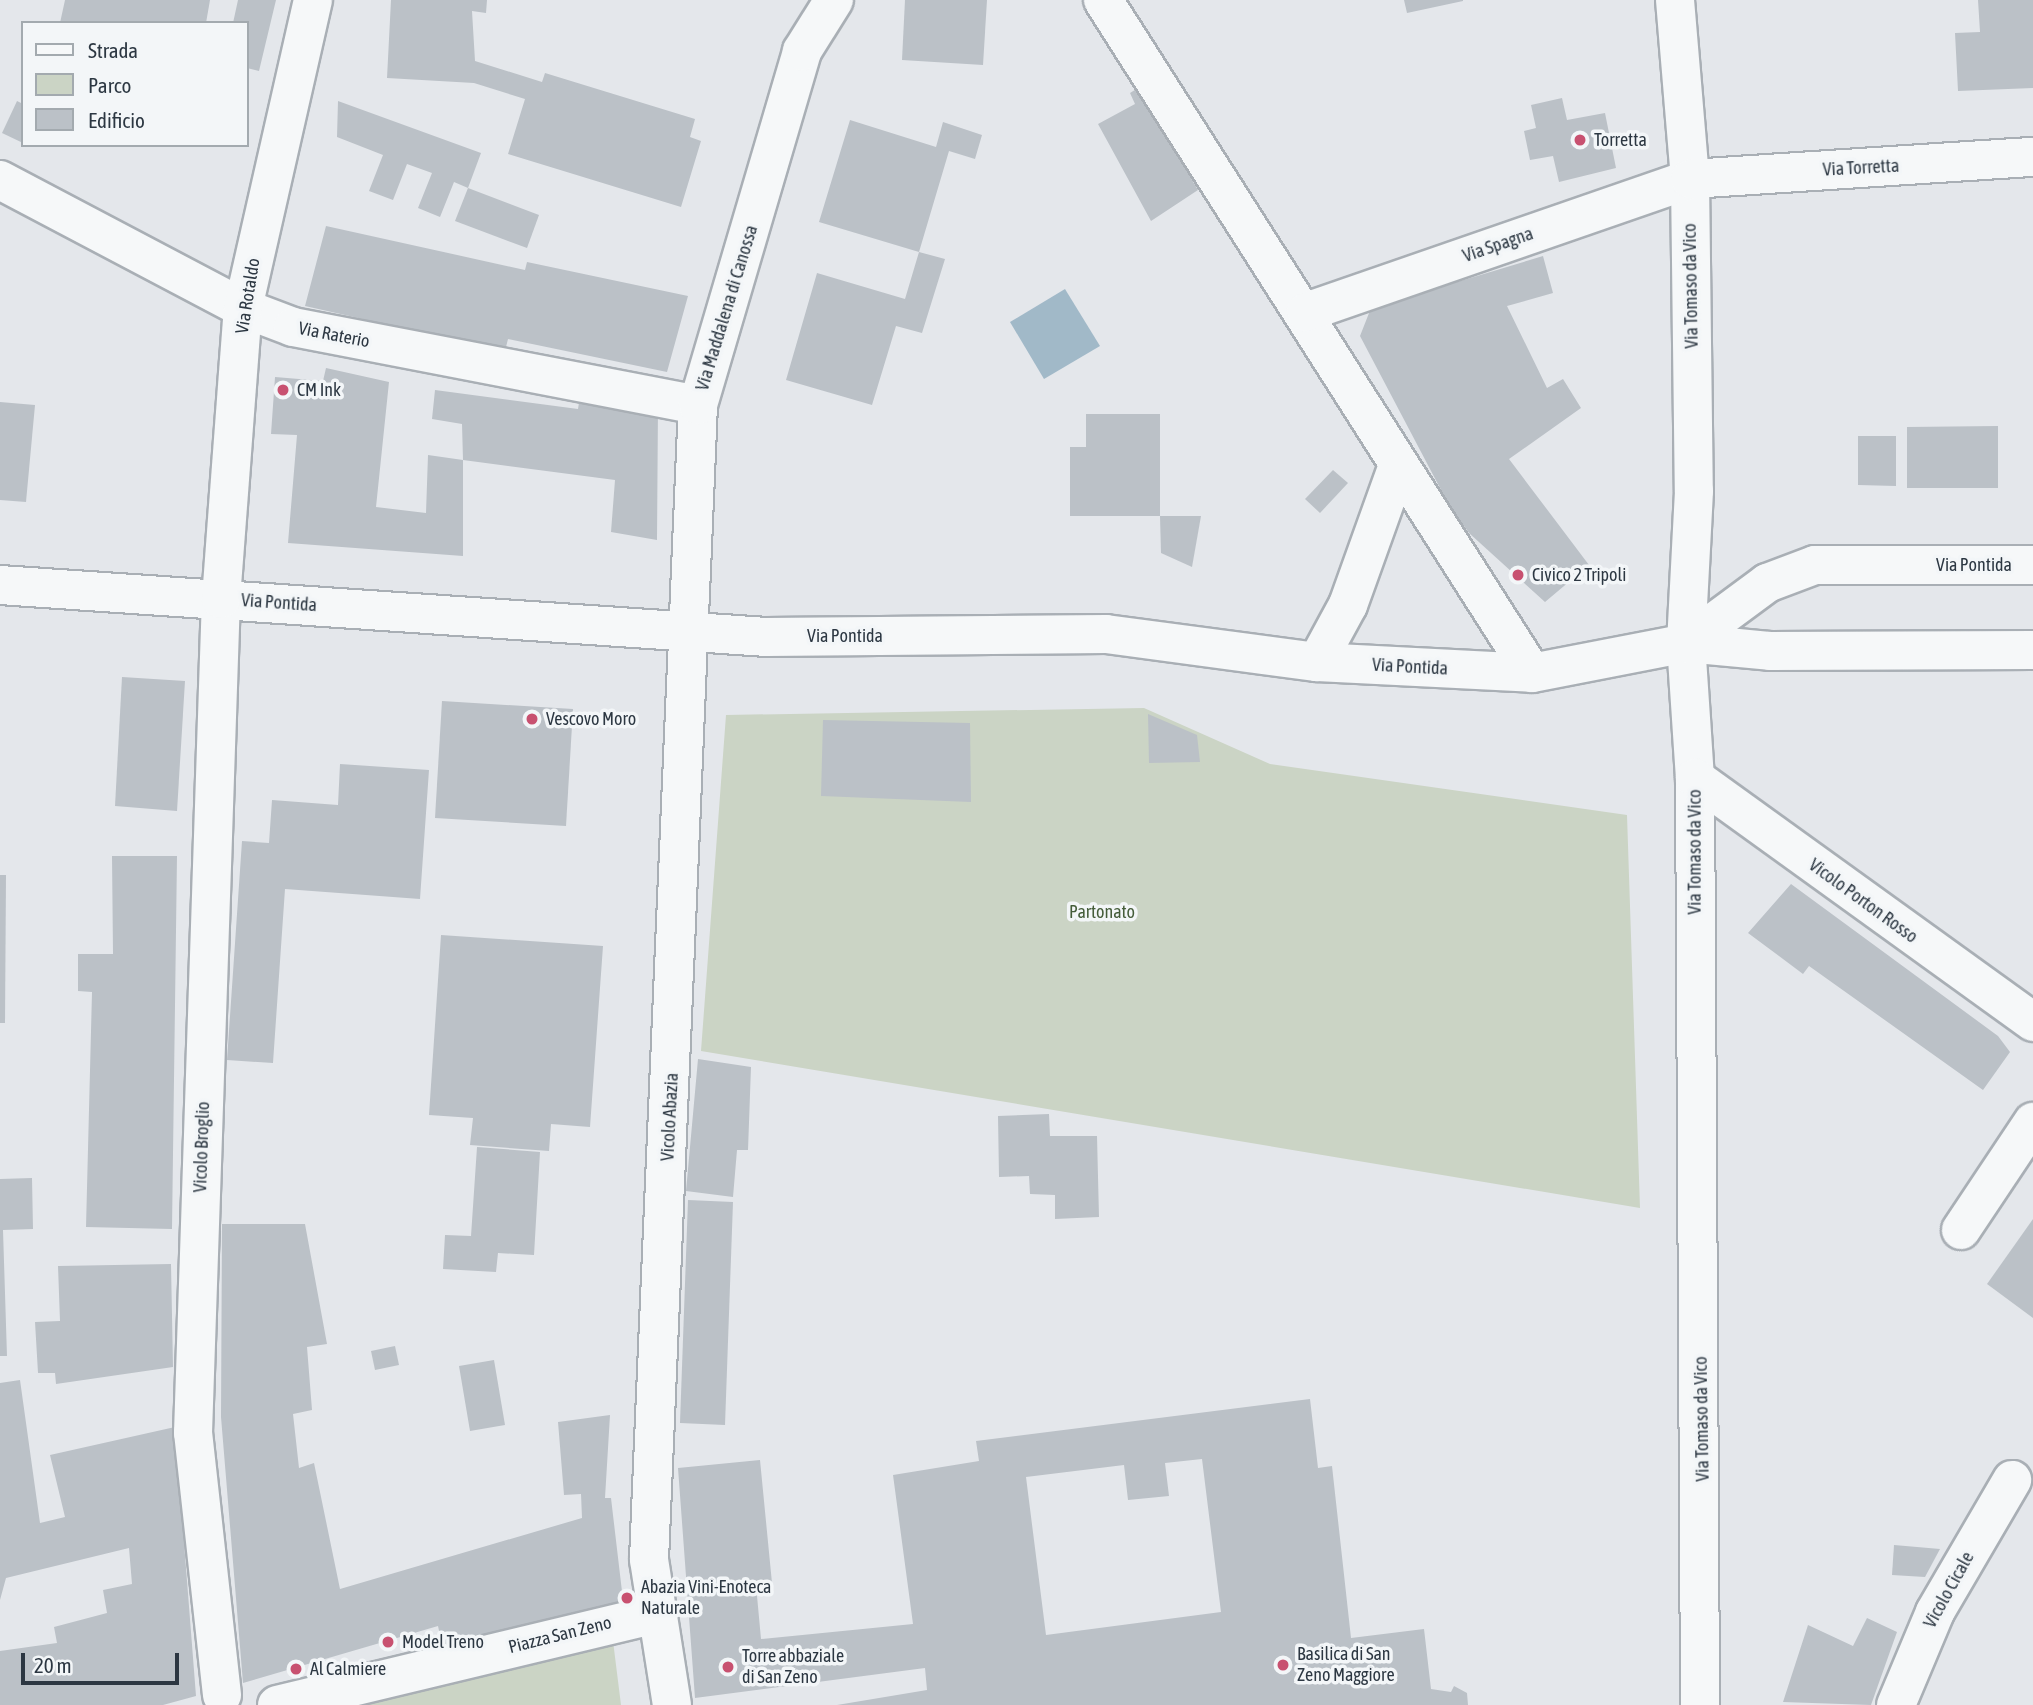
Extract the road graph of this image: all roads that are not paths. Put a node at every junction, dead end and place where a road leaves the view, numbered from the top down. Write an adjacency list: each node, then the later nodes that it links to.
1 (313, 0): 8 (street, Via Rotaldo)
2 (834, 0): 10 (street, Via Maddalena di Canossa)
3 (1103, 0): 9 (street)
4 (1675, 0): 6 (street, Via Tomaso da Vico)
5 (2033, 157): 6 (street, Via Torretta)
6 (1690, 179): 9 (street, Via Spagna); 16 (street, Via Tomaso da Vico)
7 (0, 180): 8 (street, Via Raterio)
8 (243, 308): 10 (street, Via Raterio); 14 (street, Via Rotaldo)
9 (1306, 312): 11 (street)
10 (698, 405): 15 (street, Via Maddalena di Canossa)
11 (1398, 465): 18 (street); 19 (street)
12 (2033, 565): 16 (street, Via Pontida)
13 (0, 585): 14 (street, Via Pontida)
14 (221, 598): 15 (street, Via Pontida); 26 (street, Vicolo Broglio)
15 (693, 632): 18 (street, Via Pontida); 25 (street, Vicolo Abazia)
16 (1686, 643): 17 (street, Via Pontida); 19 (street, Via Pontida); 20 (street, Via Tomaso da Vico)
17 (2033, 650)
18 (1317, 662): 19 (street, Via Pontida)
19 (1532, 673)
20 (1695, 778): 21 (street, Vicolo Porton Rosso); 29 (street, Via Tomaso da Vico)
21 (2033, 1022)
22 (2033, 1122): 23 (street)
23 (1961, 1230)
24 (2012, 1480): 30 (street, Vicolo Cicale)
25 (655, 1603): 27 (street, Piazza San Zeno); 28 (street)
26 (222, 1695)
27 (277, 1705)
28 (672, 1705)
29 (1700, 1705)
30 (1896, 1705)

